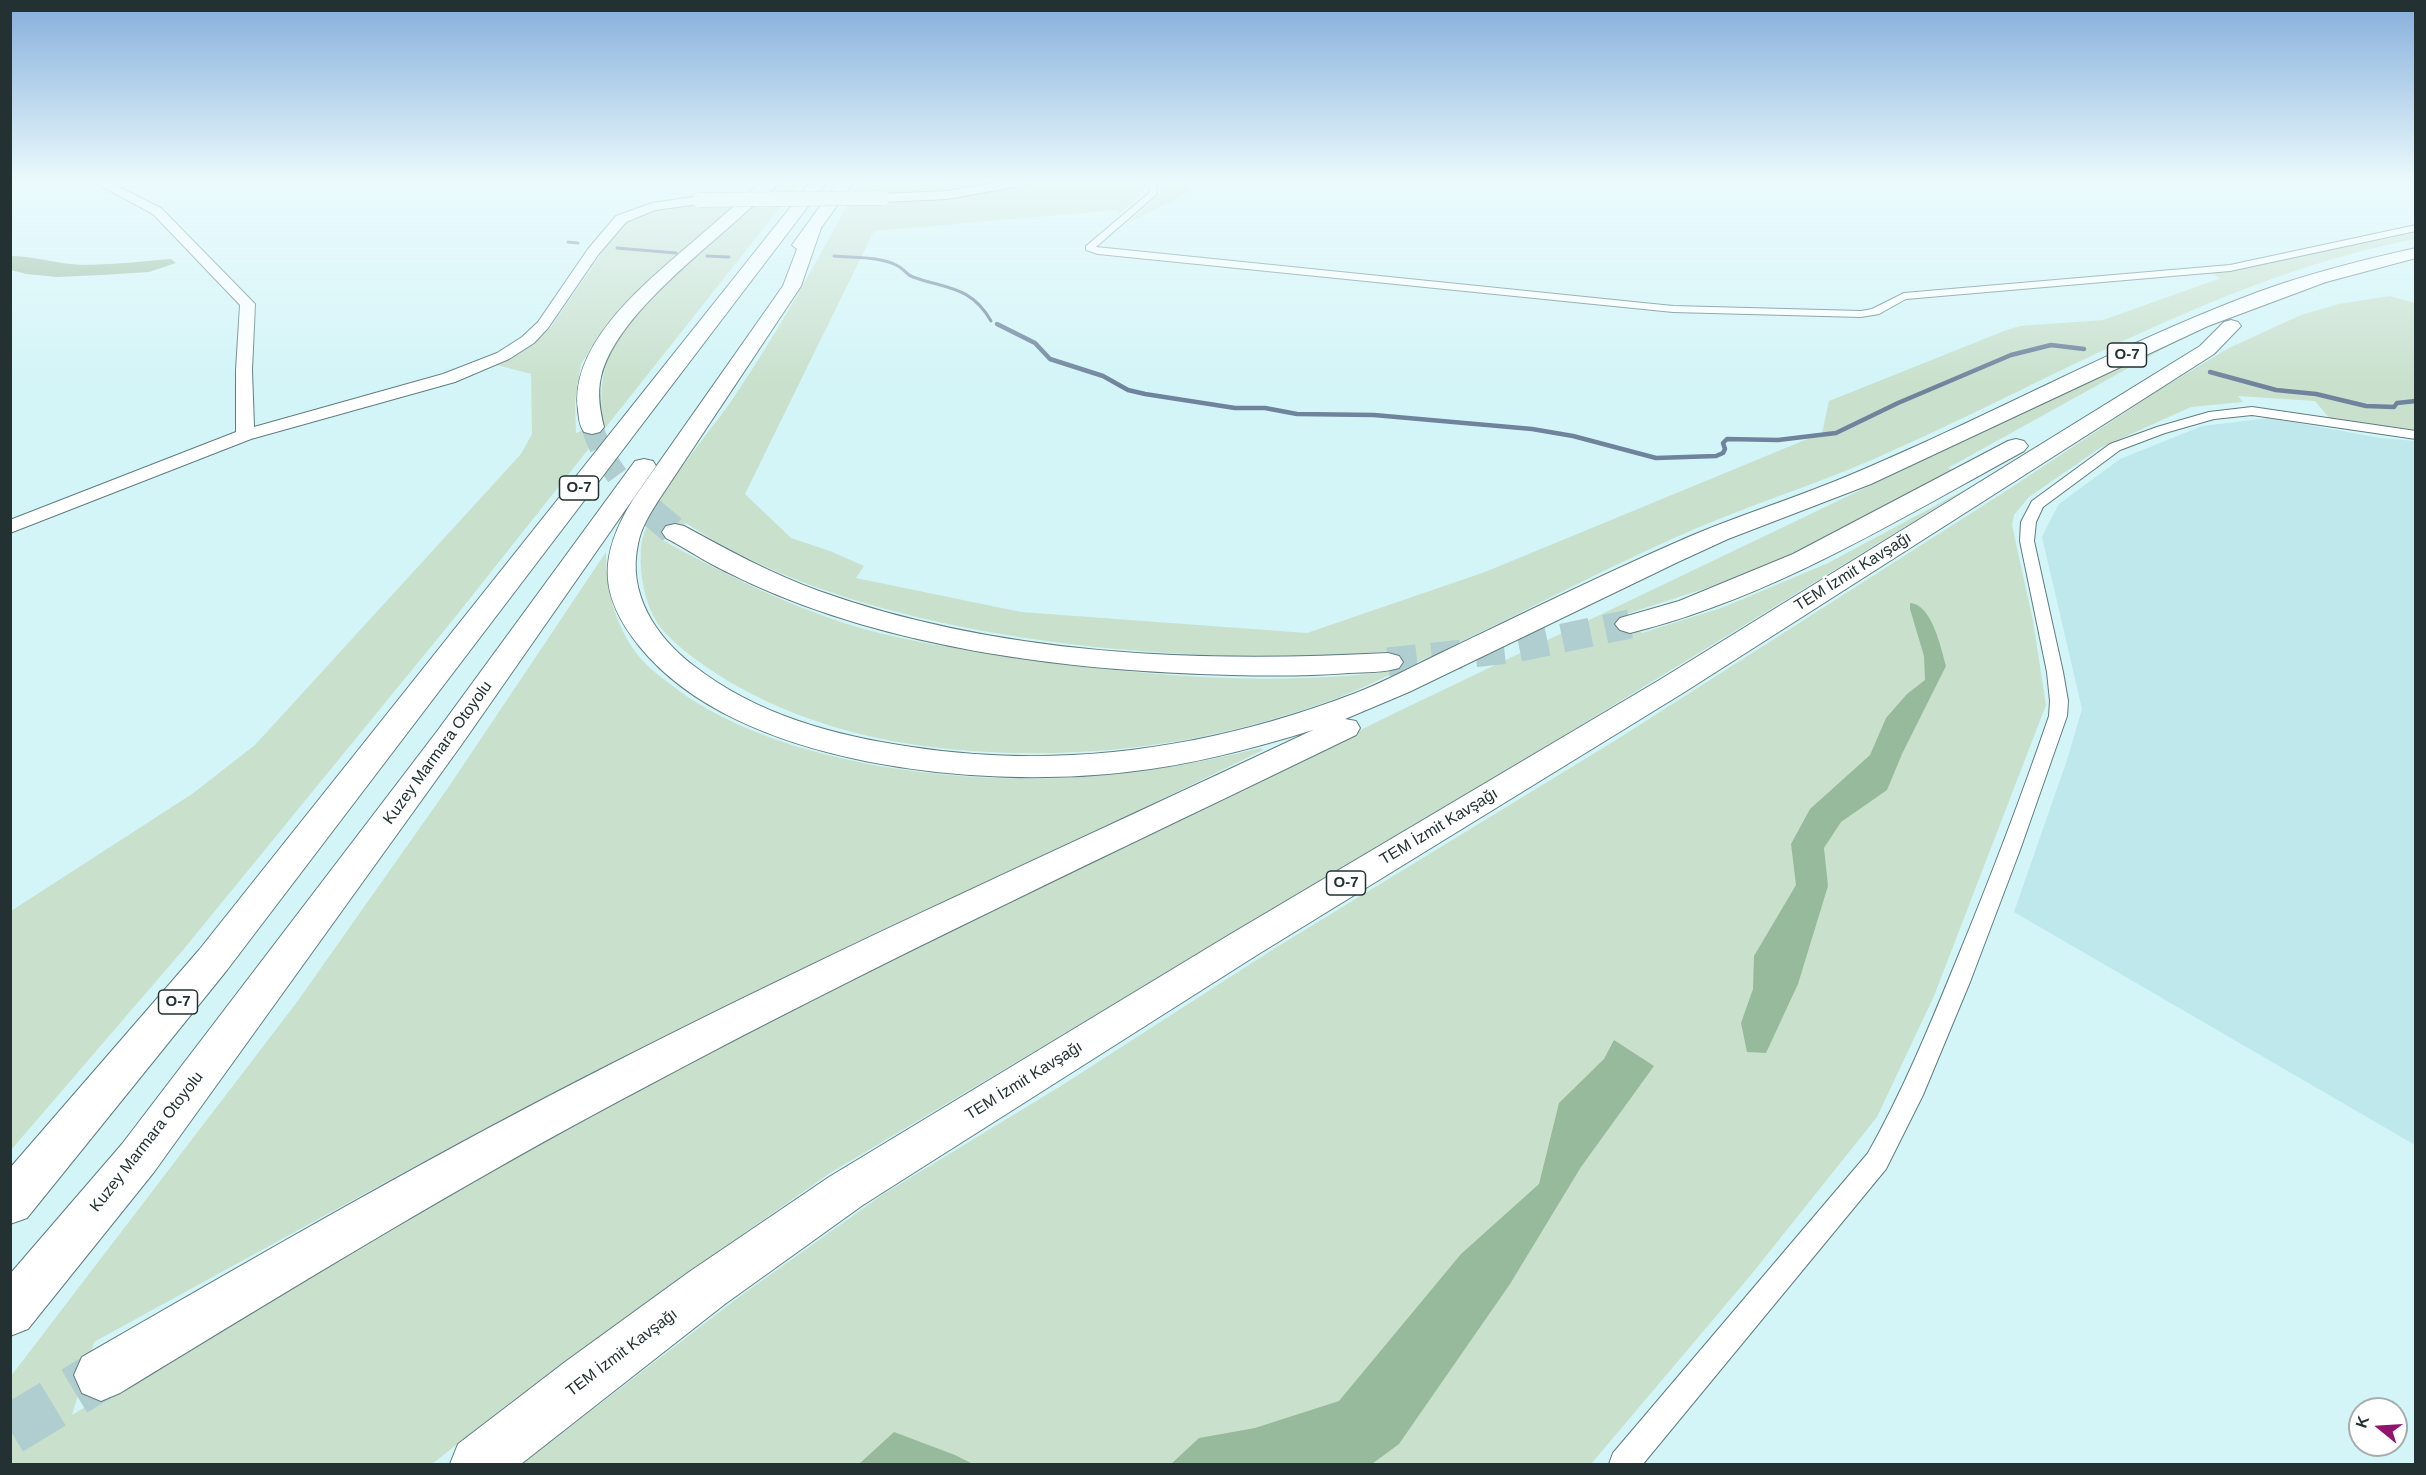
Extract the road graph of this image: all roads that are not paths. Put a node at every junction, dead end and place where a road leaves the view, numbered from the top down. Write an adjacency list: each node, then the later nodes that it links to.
1 (194, 249): 13 (street)
2 (596, 249): 13 (street, bridge)
3 (696, 249): 12 (highway)
4 (766, 249): 20 (highway, O-7)
5 (798, 249): 21 (highway, Kuzey Marmara Otoyolu / O-7)
6 (805, 249): 15 (highway)
7 (1092, 249): 8 (street)
8 (2319, 249)
9 (2415, 253): 15 (highway, O-7)
10 (2336, 292): 11 (highway, O-7)
11 (2231, 326): 18 (highway); 23 (highway, TEM İzmit Kavşağı / O-7)
12 (592, 427)
13 (245, 435): 16 (street)
14 (2415, 435): 24 (street)
15 (1849, 485): 22 (highway, O-7)
16 (10, 526)
17 (675, 532): 19 (highway)
18 (1629, 624)
19 (1388, 662)
20 (10, 1203)
21 (10, 1312)
22 (101, 1375)
23 (478, 1464)
24 (1624, 1464)

